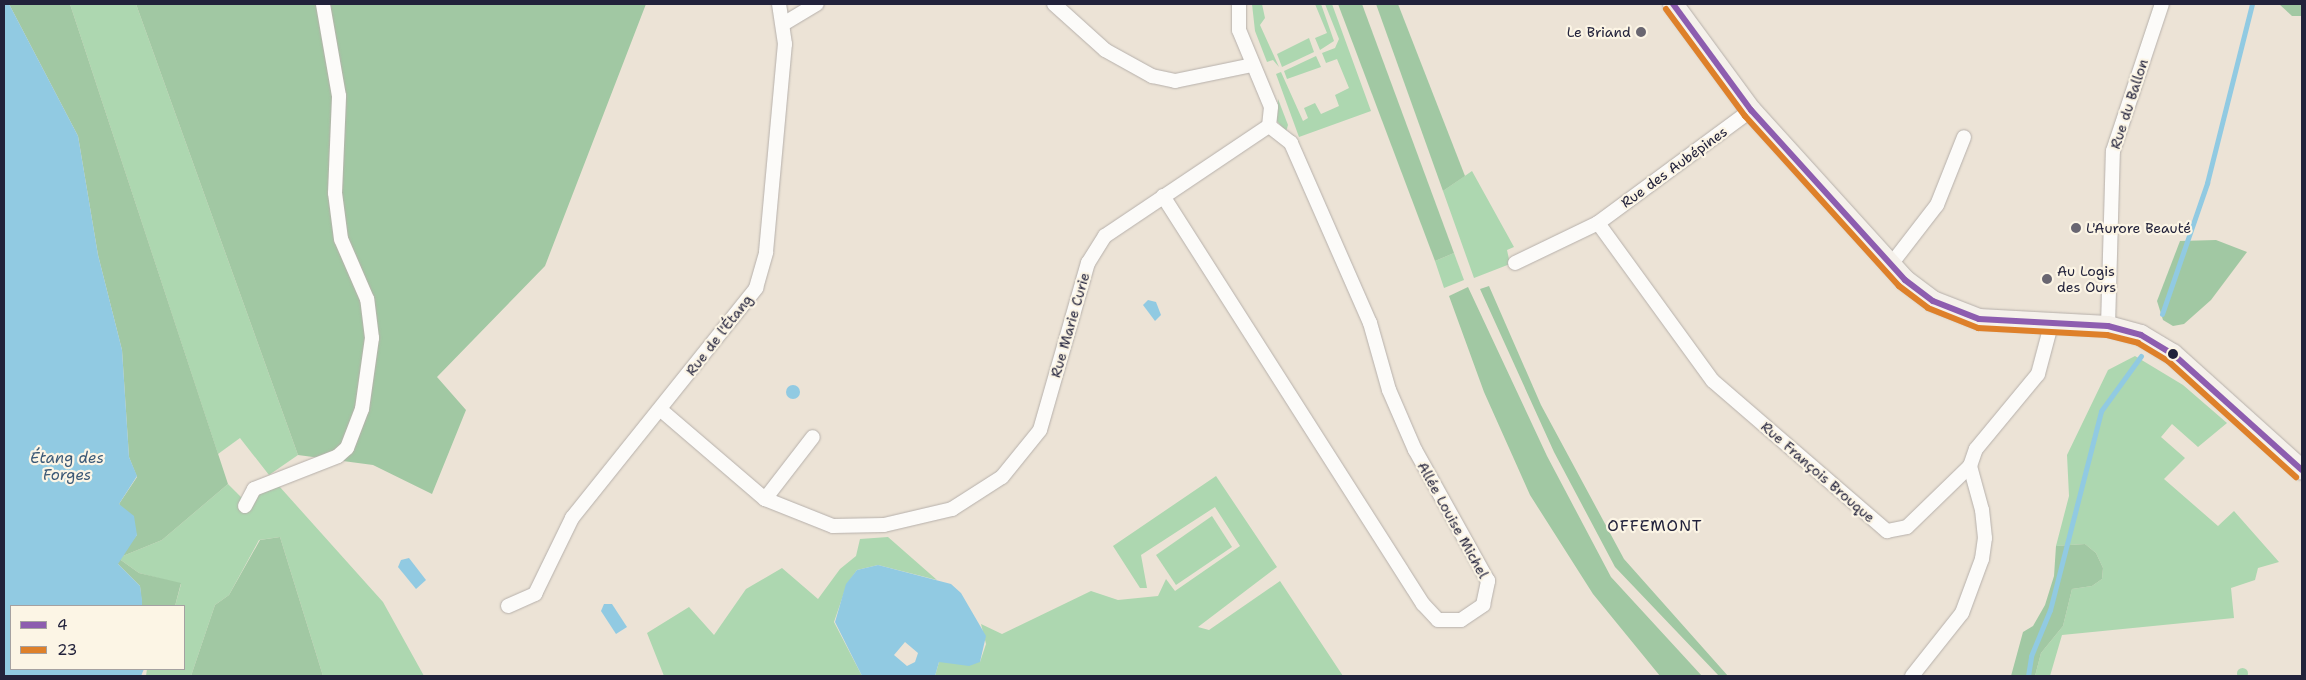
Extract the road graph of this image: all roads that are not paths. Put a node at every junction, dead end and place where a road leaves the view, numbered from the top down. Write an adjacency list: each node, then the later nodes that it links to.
1 (322, 4): 24 (street)
2 (779, 4): 8 (street, Rue de l'Étang)
3 (817, 4): 8 (street)
4 (1054, 4): 9 (street)
5 (1238, 4): 9 (street)
6 (1674, 4): 10 (street)
7 (2162, 4): 18 (street, Rue du Ballon)
8 (785, 23): 19 (street, Rue de l'Étang)
9 (1252, 65): 11 (street)
10 (1751, 110): 14 (street, Rue des Aubépines); 16 (street)
11 (1269, 126): 13 (street, Rue Marie Curie); 13 (street, Allée Louise Michel)
12 (1964, 137): 16 (street)
13 (1163, 196): 23 (street, Rue Marie Curie)
14 (1598, 223): 15 (street, Rue des Aubépines); 21 (street, Rue François Brouque)
15 (1515, 264)
16 (1889, 267): 17 (street)
17 (2051, 325): 18 (street); 21 (street, Rue François Brouque)
18 (2108, 326): 22 (street)
19 (660, 410): 23 (street, Rue Marie Curie); 25 (street, Rue de l'Étang)
20 (813, 437): 23 (street)
21 (1970, 466): 26 (street)
22 (2302, 470)
23 (765, 499)
24 (245, 506)
25 (508, 606)
26 (1912, 676)

